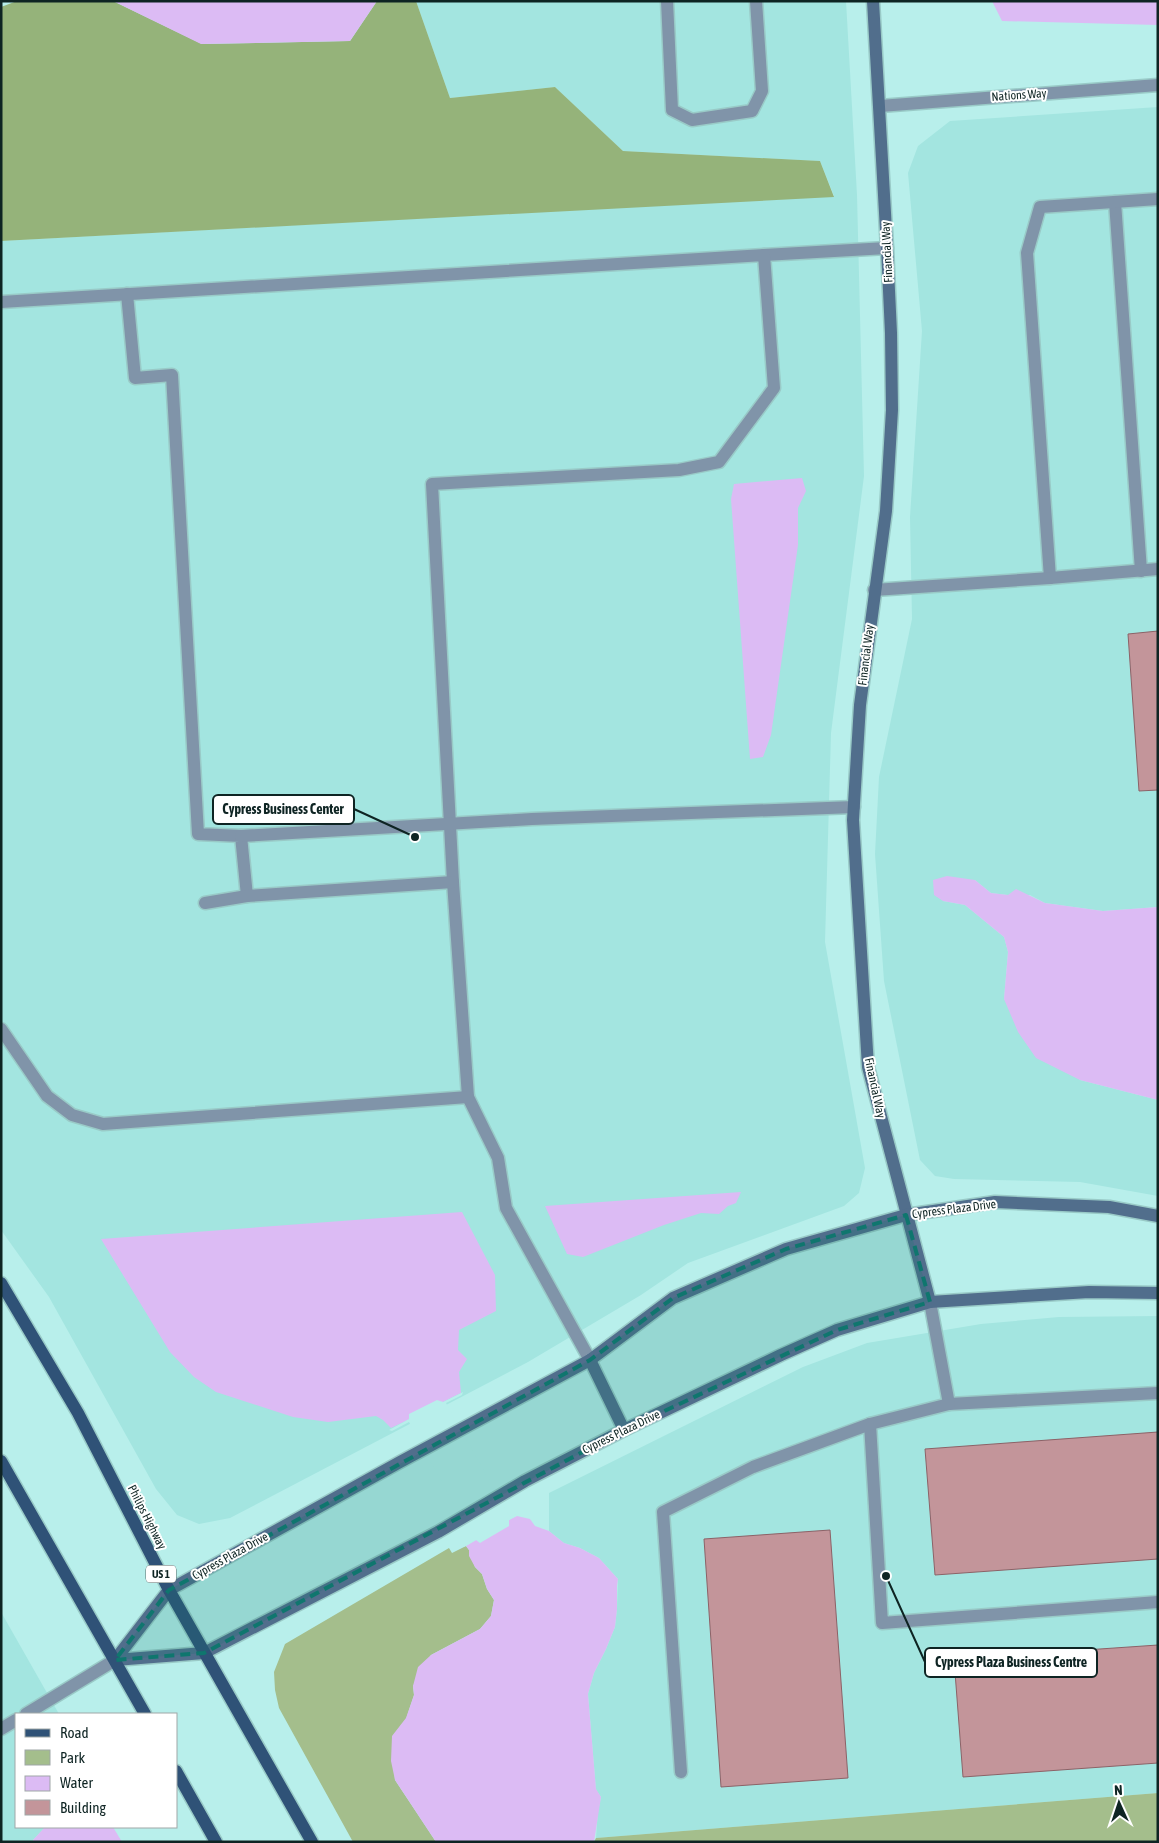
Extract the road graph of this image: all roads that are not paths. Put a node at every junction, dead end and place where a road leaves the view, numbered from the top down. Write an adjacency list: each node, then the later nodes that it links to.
1 (667, 1): 2 (street)
2 (756, 1)
3 (873, 1): 5 (street, Financial Way)
4 (1158, 85): 5 (street, Nations Way)
5 (880, 106): 8 (street, Financial Way)
6 (1158, 199): 7 (street)
7 (1115, 202): 13 (street); 14 (street)
8 (888, 248): 9 (street); 15 (street, Financial Way)
9 (764, 255): 10 (street); 17 (street)
10 (127, 294): 11 (street); 18 (street)
11 (1, 302)
12 (1158, 569): 13 (street)
13 (1141, 571): 14 (street)
14 (1050, 578): 15 (street)
15 (874, 590): 16 (street, Financial Way)
16 (854, 807): 17 (street); 24 (street, Financial Way)
17 (450, 824): 18 (street); 19 (street)
18 (241, 836): 20 (street)
19 (453, 882): 20 (street); 23 (street)
20 (247, 896): 21 (street)
21 (205, 903)
22 (1, 1029): 23 (street)
23 (468, 1097): 29 (street)
24 (906, 1214): 25 (street, Cypress Plaza Drive); 28 (street, Financial Way); 29 (street, Cypress Plaza Drive)
25 (1158, 1216)
26 (1, 1284): 35 (main road, Philips Highway / US 1)
27 (1158, 1293): 28 (street, Cypress Plaza Drive)
28 (930, 1302): 31 (street); 33 (street, Cypress Plaza Drive)
29 (590, 1360): 33 (street); 35 (street, Cypress Plaza Drive)
30 (1158, 1393): 31 (street)
31 (949, 1404): 32 (street)
32 (870, 1424): 36 (street); 43 (street)
33 (624, 1430): 37 (street, Cypress Plaza Drive)
34 (1, 1461): 38 (main road)
35 (169, 1590): 37 (main road, Philips Highway / US 1); 38 (street, Cypress Plaza Drive)
36 (1158, 1602)
37 (204, 1653): 38 (street, Cypress Plaza Drive); 46 (main road, Philips Highway / US 1)
38 (115, 1660): 39 (street); 40 (main road)
39 (28, 1713)
40 (144, 1713)
41 (15, 1721): 42 (street)
42 (1, 1729)
43 (681, 1772)
44 (178, 1775): 45 (main road)
45 (216, 1842)
46 (312, 1842)

